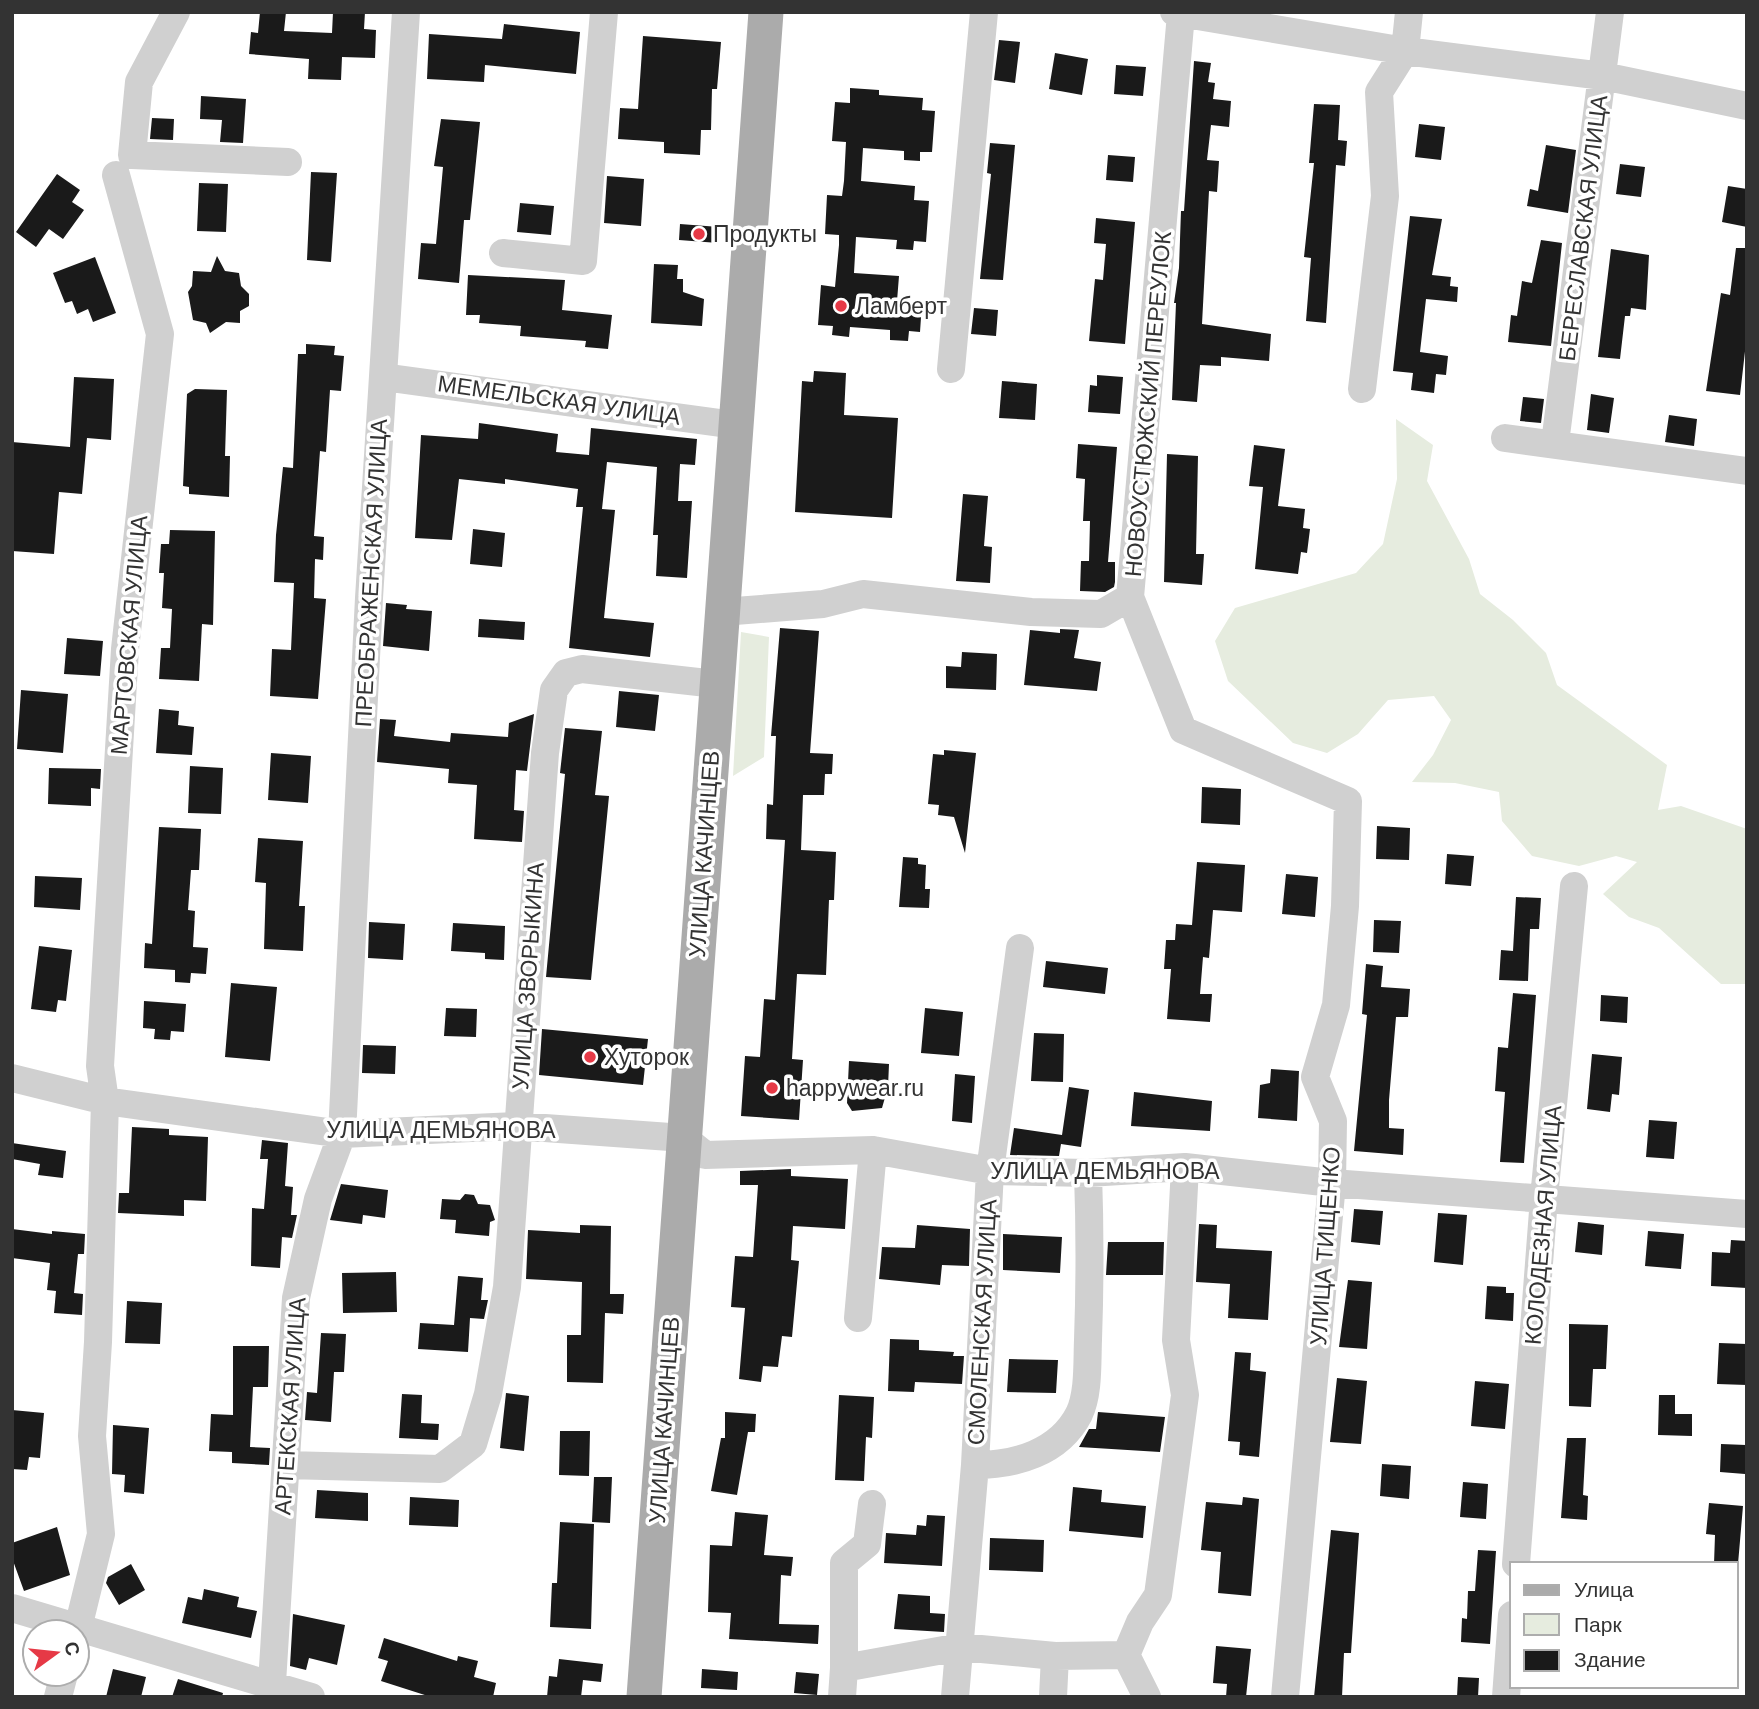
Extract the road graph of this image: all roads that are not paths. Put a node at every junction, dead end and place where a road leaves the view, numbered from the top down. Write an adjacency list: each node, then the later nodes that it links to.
1 (176, 12): 12 (street)
2 (406, 12): 16 (street, ПРЕОБРАЖЕНСКАЯ УЛИЦА)
3 (604, 12): 14 (street)
4 (765, 12): 18 (main road, УЛИЦА КАЧИНЦЕВ)
5 (984, 12): 15 (street)
6 (1409, 12): 9 (street)
7 (1610, 12): 10 (street, БЕРЕСЛАВСКАЯ УЛИЦА)
8 (1178, 13): 9 (street); 22 (street, НОВОУСТЮЖСКИЙ ПЕРЕУЛОК)
9 (1405, 51): 10 (street); 17 (street)
10 (1602, 76): 11 (street); 20 (street, БЕРЕСЛАВСКАЯ УЛИЦА)
11 (1747, 106)
12 (288, 162)
13 (116, 175): 29 (street, МАРТОВСКАЯ УЛИЦА)
14 (503, 253)
15 (951, 369)
16 (383, 377): 18 (street, МЕМЕЛЬСКАЯ УЛИЦА); 31 (street, ПРЕОБРАЖЕНСКАЯ УЛИЦА)
17 (1362, 389)
18 (735, 425): 23 (main road, УЛИЦА КАЧИНЦЕВ)
19 (1505, 438): 20 (street)
20 (1555, 443): 21 (street)
21 (1747, 471)
22 (1130, 597): 23 (street); 25 (street, НОВОУСТЮЖСКИЙ ПЕРЕУЛОК)
23 (722, 612): 24 (main road, УЛИЦА КАЧИНЦЕВ)
24 (716, 684): 30 (street, УЛИЦА ЗВОРЫКИНА); 32 (main road, УЛИЦА КАЧИНЦЕВ)
25 (1349, 801): 37 (street, УЛИЦА ТИЩЕНКО)
26 (1574, 886): 38 (street, КОЛОДЕЗНАЯ УЛИЦА)
27 (1020, 948): 35 (street, СМОЛЕНСКАЯ УЛИЦА)
28 (12, 1078): 29 (street, УЛИЦА ДЕМЬЯНОВА)
29 (105, 1101): 31 (street, УЛИЦА ДЕМЬЯНОВА); 47 (street, МАРТОВСКАЯ УЛИЦА)
30 (517, 1126): 31 (street, УЛИЦА ДЕМЬЯНОВА); 32 (street, УЛИЦА ДЕМЬЯНОВА); 41 (street, УЛИЦА ЗВОРЫКИНА)
31 (342, 1134): 41 (street, АРТЕКСКАЯ УЛИЦА)
32 (684, 1138): 33 (street, УЛИЦА ДЕМЬЯНОВА); 56 (main road, УЛИЦА КАЧИНЦЕВ)
33 (873, 1150): 35 (street, УЛИЦА ДЕМЬЯНОВА); 40 (street)
34 (1185, 1167): 36 (street, УЛИЦА ДЕМЬЯНОВА); 37 (street, УЛИЦА ДЕМЬЯНОВА); 51 (street)
35 (990, 1171): 36 (street, УЛИЦА ДЕМЬЯНОВА); 42 (street, СМОЛЕНСКАЯ УЛИЦА)
36 (1088, 1173): 42 (street)
37 (1332, 1183): 38 (street, УЛИЦА ДЕМЬЯНОВА); 61 (street, УЛИЦА ТИЩЕНКО)
38 (1544, 1198): 39 (street, УЛИЦА ДЕМЬЯНОВА); 44 (street, КОЛОДЕЗНАЯ УЛИЦА)
39 (1747, 1214)
40 (858, 1318)
41 (286, 1465): 54 (street, АРТЕКСКАЯ УЛИЦА)
42 (975, 1465): 50 (street, СМОЛЕНСКАЯ УЛИЦА)
43 (872, 1504): 53 (street)
44 (1516, 1562)
45 (12, 1608): 46 (street)
46 (42, 1618)
47 (80, 1618)
48 (91, 1634): 54 (street)
49 (1510, 1642): 62 (street)
50 (960, 1647): 52 (street); 53 (street); 58 (street, СМОЛЕНСКАЯ УЛИЦА)
51 (1126, 1655): 52 (street); 60 (street)
52 (1055, 1656): 59 (street)
53 (844, 1668): 57 (street)
54 (272, 1683): 55 (street)
55 (311, 1697)
56 (644, 1697)
57 (842, 1697)
58 (956, 1697)
59 (1053, 1697)
60 (1147, 1697)
61 (1285, 1697)
62 (1506, 1697)

